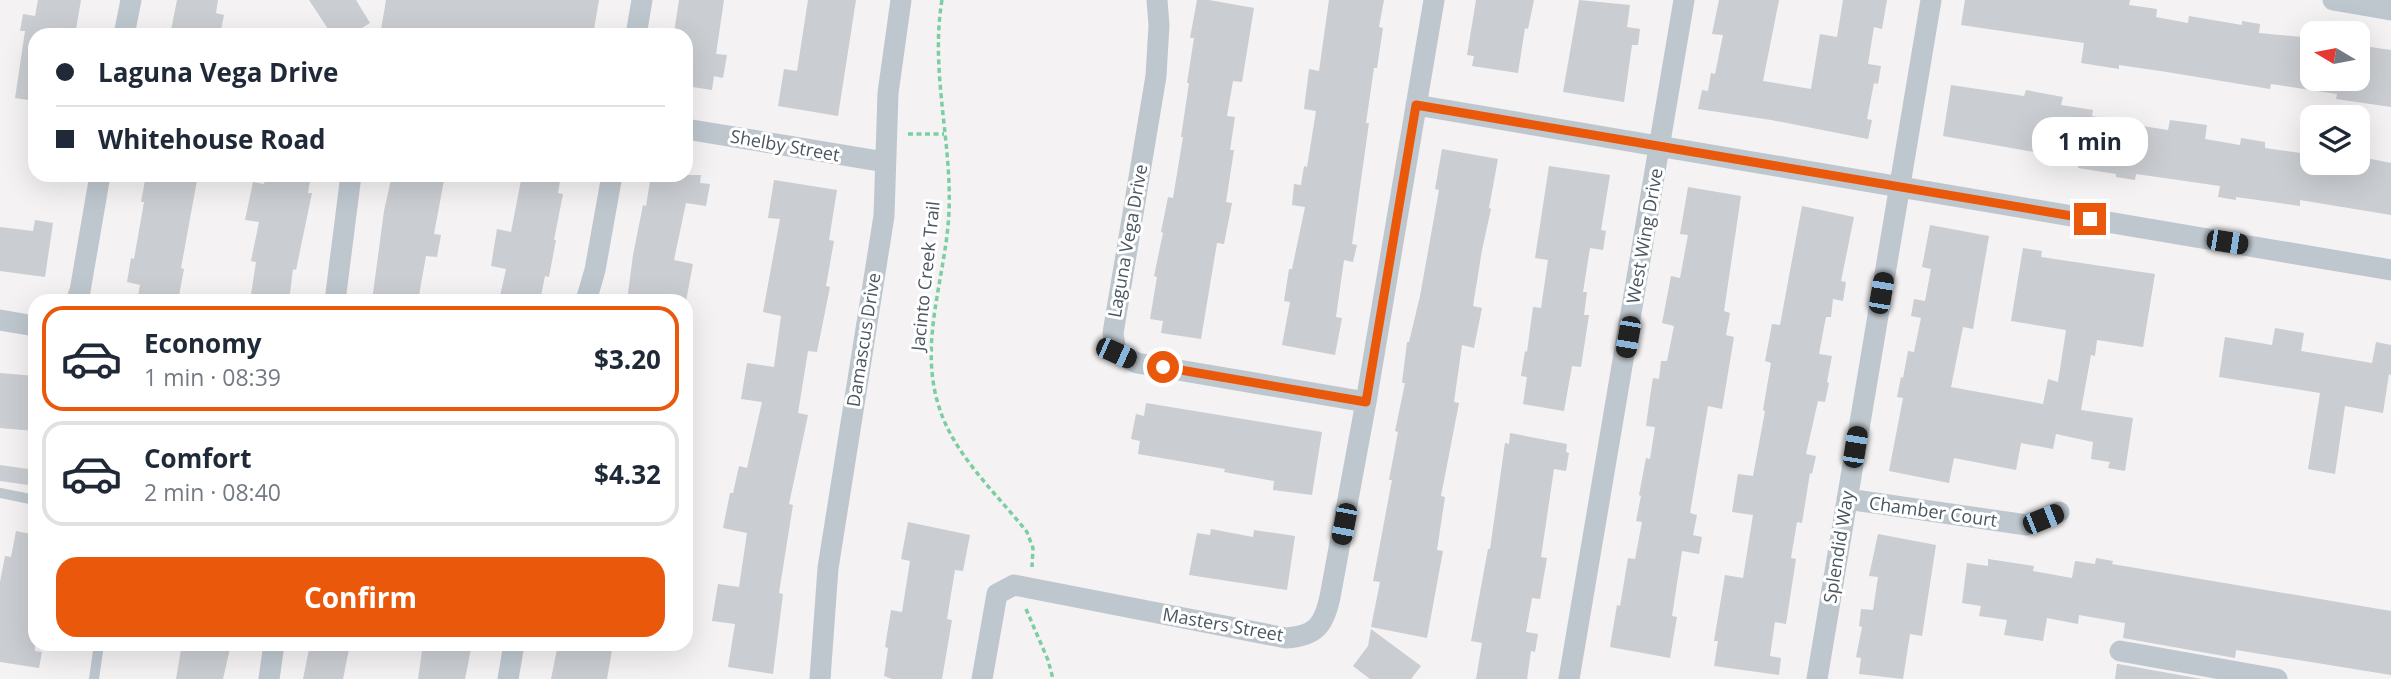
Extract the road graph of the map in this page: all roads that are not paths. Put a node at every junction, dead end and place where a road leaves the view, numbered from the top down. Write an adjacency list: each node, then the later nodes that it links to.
1 (131, 0): 10 (street)
2 (642, 0): 11 (street)
3 (901, 0): 15 (street, Damascus Drive)
4 (1157, 0): 26 (street, Laguna Vega Drive)
5 (1434, 0): 12 (street, Masters Street)
6 (1684, 0): 14 (street, West Wing Drive)
7 (1931, 0): 19 (street, Splendid Way)
8 (2333, 0): 9 (street)
9 (2391, 10)
10 (125, 28)
11 (637, 28)
12 (1416, 105): 14 (street); 26 (street, Masters Street)
13 (693, 130): 15 (street, Shelby Street)
14 (1660, 146): 19 (street); 41 (street, West Wing Drive)
15 (885, 162): 39 (street, Damascus Drive)
16 (99, 182): 21 (street)
17 (350, 182): 22 (street)
18 (611, 182): 23 (street)
19 (1899, 187): 20 (street); 29 (street, Splendid Way)
20 (2391, 270)
21 (79, 294)
22 (336, 294)
23 (588, 294)
24 (0, 320): 25 (street)
25 (28, 325)
26 (1366, 402): 40 (street, Masters Street)
27 (0, 493): 28 (lane)
28 (28, 499)
29 (1847, 499): 30 (street, Chamber Court); 42 (street, Splendid Way)
30 (2059, 512)
31 (98, 651): 36 (lane)
32 (273, 651): 37 (street)
33 (513, 651): 38 (street)
34 (2120, 651): 35 (street)
35 (2263, 678)
36 (94, 679)
37 (269, 679)
38 (508, 679)
39 (820, 679)
40 (982, 679)
41 (1569, 679)
42 (1817, 679)

